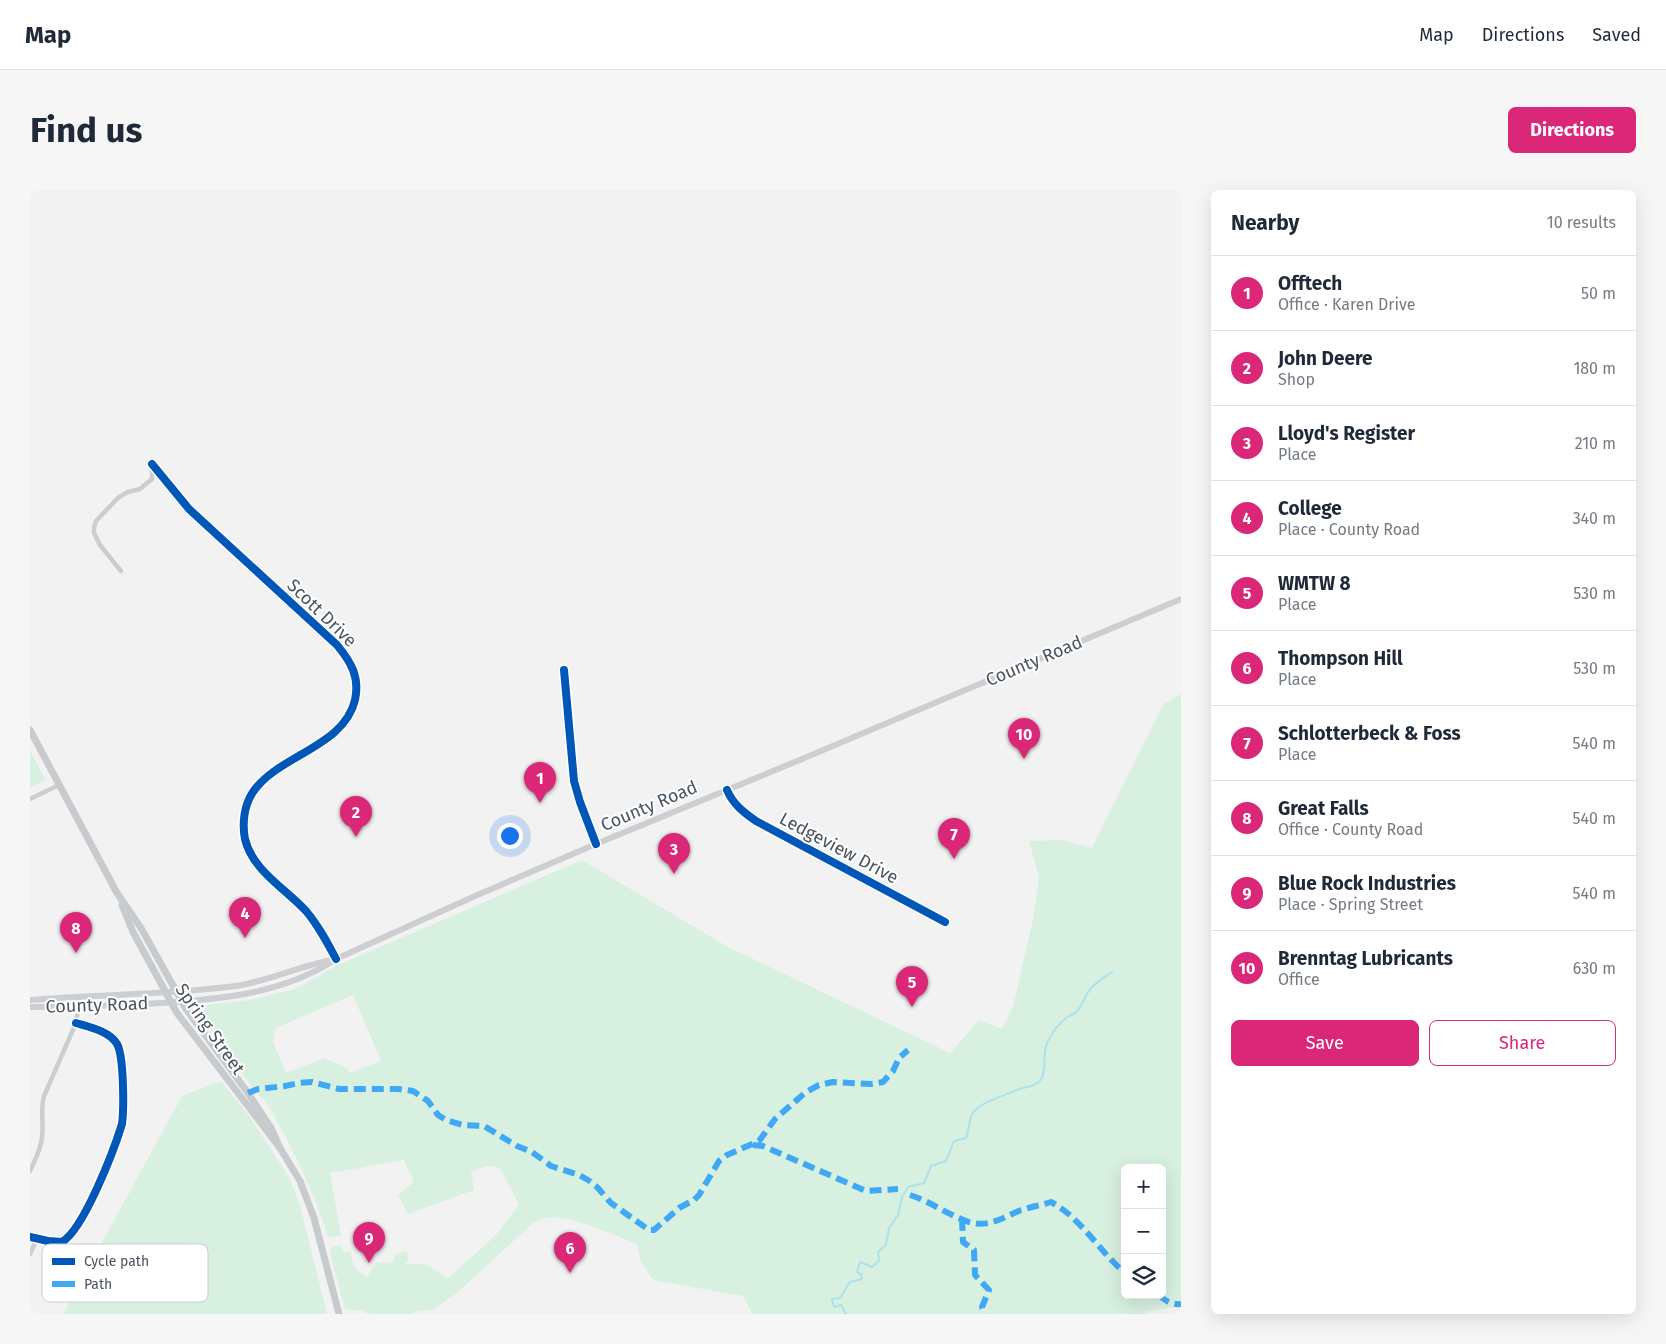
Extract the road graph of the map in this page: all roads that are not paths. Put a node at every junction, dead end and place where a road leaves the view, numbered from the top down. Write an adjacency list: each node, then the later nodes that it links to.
1 (121, 571): 11 (street, Scott Drive)
2 (1181, 599): 6 (main road, County Road)
3 (564, 670): 8 (street)
4 (30, 730): 5 (main road, Spring Street)
5 (59, 785): 7 (street); 9 (main road, Spring Street)
6 (728, 790): 8 (main road, County Road); 10 (street, Ledgeview Drive)
7 (30, 800)
8 (596, 844): 11 (main road, County Road)
9 (117, 893): 12 (main road, Spring Street); 13 (main road, Spring Street)
10 (945, 922)
11 (336, 959): 13 (main road, County Road); 16 (main road, County Road)
12 (165, 992): 13 (main road, County Road); 14 (main road, County Road); 17 (main road, Spring Street)
13 (177, 992): 16 (main road, Spring Street)
14 (80, 996): 15 (main road, County Road); 18 (street)
15 (30, 1000)
16 (182, 1001): 17 (main road, County Road); 21 (main road, Spring Street)
17 (171, 1002): 18 (main road, County Road); 21 (main road, Spring Street)
18 (78, 1006): 19 (main road, County Road); 20 (street)
19 (30, 1007)
20 (76, 1022): 22 (street); 24 (street)
21 (280, 1148): 26 (main road, Spring Street)
22 (30, 1171)
23 (30, 1236): 24 (street)
24 (36, 1238): 25 (street)
25 (30, 1254)
26 (340, 1314)

